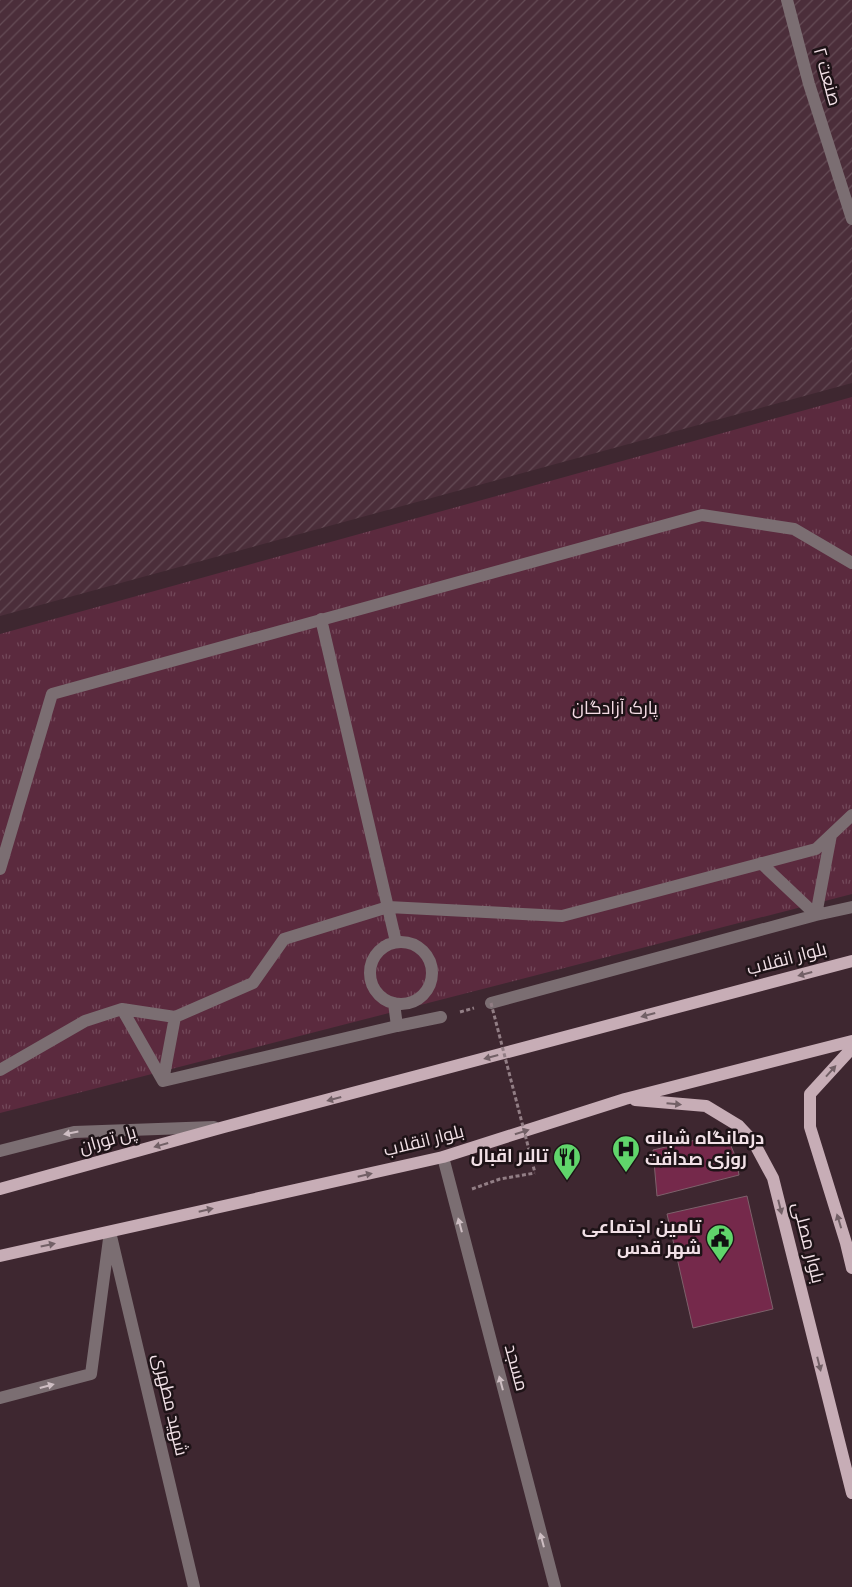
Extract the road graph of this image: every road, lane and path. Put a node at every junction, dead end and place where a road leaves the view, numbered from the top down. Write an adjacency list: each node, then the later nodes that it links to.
1 (787, 0): 2 (street, صنعت ۲)
2 (852, 219)
3 (852, 563): 4 (street)
4 (321, 620): 8 (street); 10 (street)
5 (852, 815): 6 (street)
6 (831, 835): 7 (street); 11 (street)
7 (760, 863): 10 (street); 11 (street)
8 (0, 869)
9 (852, 907): 11 (street)
10 (388, 908): 12 (street); 17 (street)
11 (816, 915): 14 (street)
12 (396, 942): 15 (street); 15 (street)
13 (852, 961): 25 (main road, بلوار انقلاب, one-way to 25)
14 (491, 1002): 18 (path); 29 (path, bridge)
15 (394, 1003): 19 (street)
16 (122, 1009): 17 (street); 22 (street); 23 (street)
17 (175, 1017): 23 (street)
18 (441, 1017): 19 (street)
19 (397, 1026): 23 (street)
20 (852, 1041): 24 (main road, بلوار انقلاب)
21 (852, 1048): 31 (main road, بلوار مصلی, one-way to 21)
22 (0, 1070)
23 (163, 1081)
24 (625, 1099): 27 (main road, بلوار انقلاب, one-way to 24); 35 (main road, بلوار مصلی, one-way to 35)
25 (224, 1127): 26 (street, بلوار انقلاب, one-way to 26); 28 (main road, پل توران, one-way to 28)
26 (0, 1151)
27 (442, 1157): 29 (street, مسجد); 30 (main road, بلوار انقلاب, one-way to 27)
28 (0, 1190)
29 (452, 1195): 37 (street, مسجد, one-way to 29)
30 (110, 1232): 32 (main road, بلوار انقلاب, one-way to 30); 34 (street, one-way to 30); 36 (street, شهید مطهری)
31 (849, 1243): 33 (main road, بلوار مصلی)
32 (0, 1256)
33 (852, 1268)
34 (0, 1398)
35 (852, 1493)
36 (194, 1587)
37 (555, 1587)

